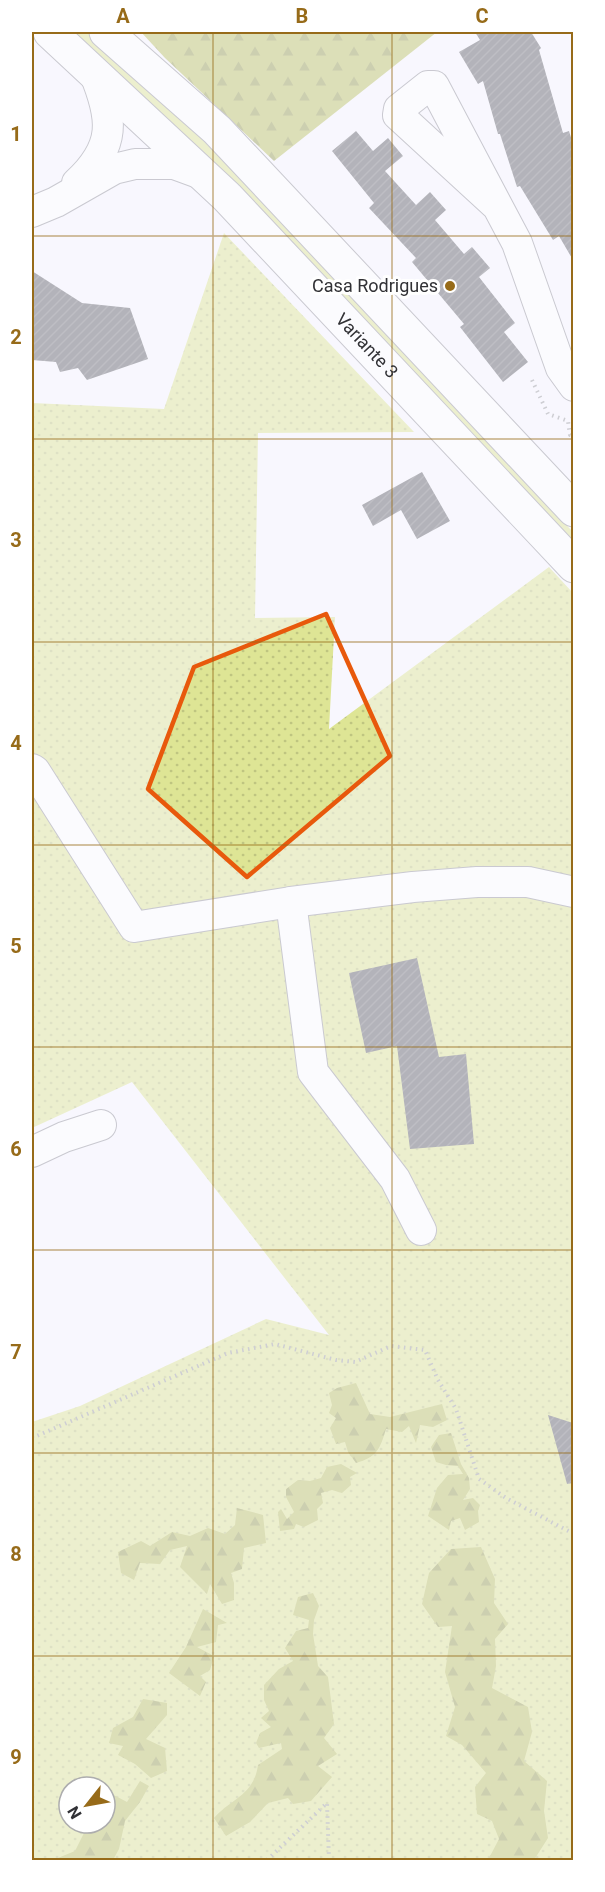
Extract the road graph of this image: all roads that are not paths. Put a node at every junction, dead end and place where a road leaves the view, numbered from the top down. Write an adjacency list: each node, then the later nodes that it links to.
1 (50, 32): 3 (main road, Variante 3)
2 (106, 32): 8 (main road, Variante 3)
3 (94, 72): 4 (main road, Variante 3); 6 (street)
4 (204, 175): 6 (street); 9 (main road, Variante 3)
5 (496, 205): 7 (street)
6 (44, 207)
7 (573, 386)
8 (573, 510)
9 (573, 566)
10 (32, 769): 12 (street)
11 (573, 892): 12 (street)
12 (291, 902): 15 (street)
13 (101, 1125): 14 (street)
14 (32, 1152)
15 (421, 1230)

